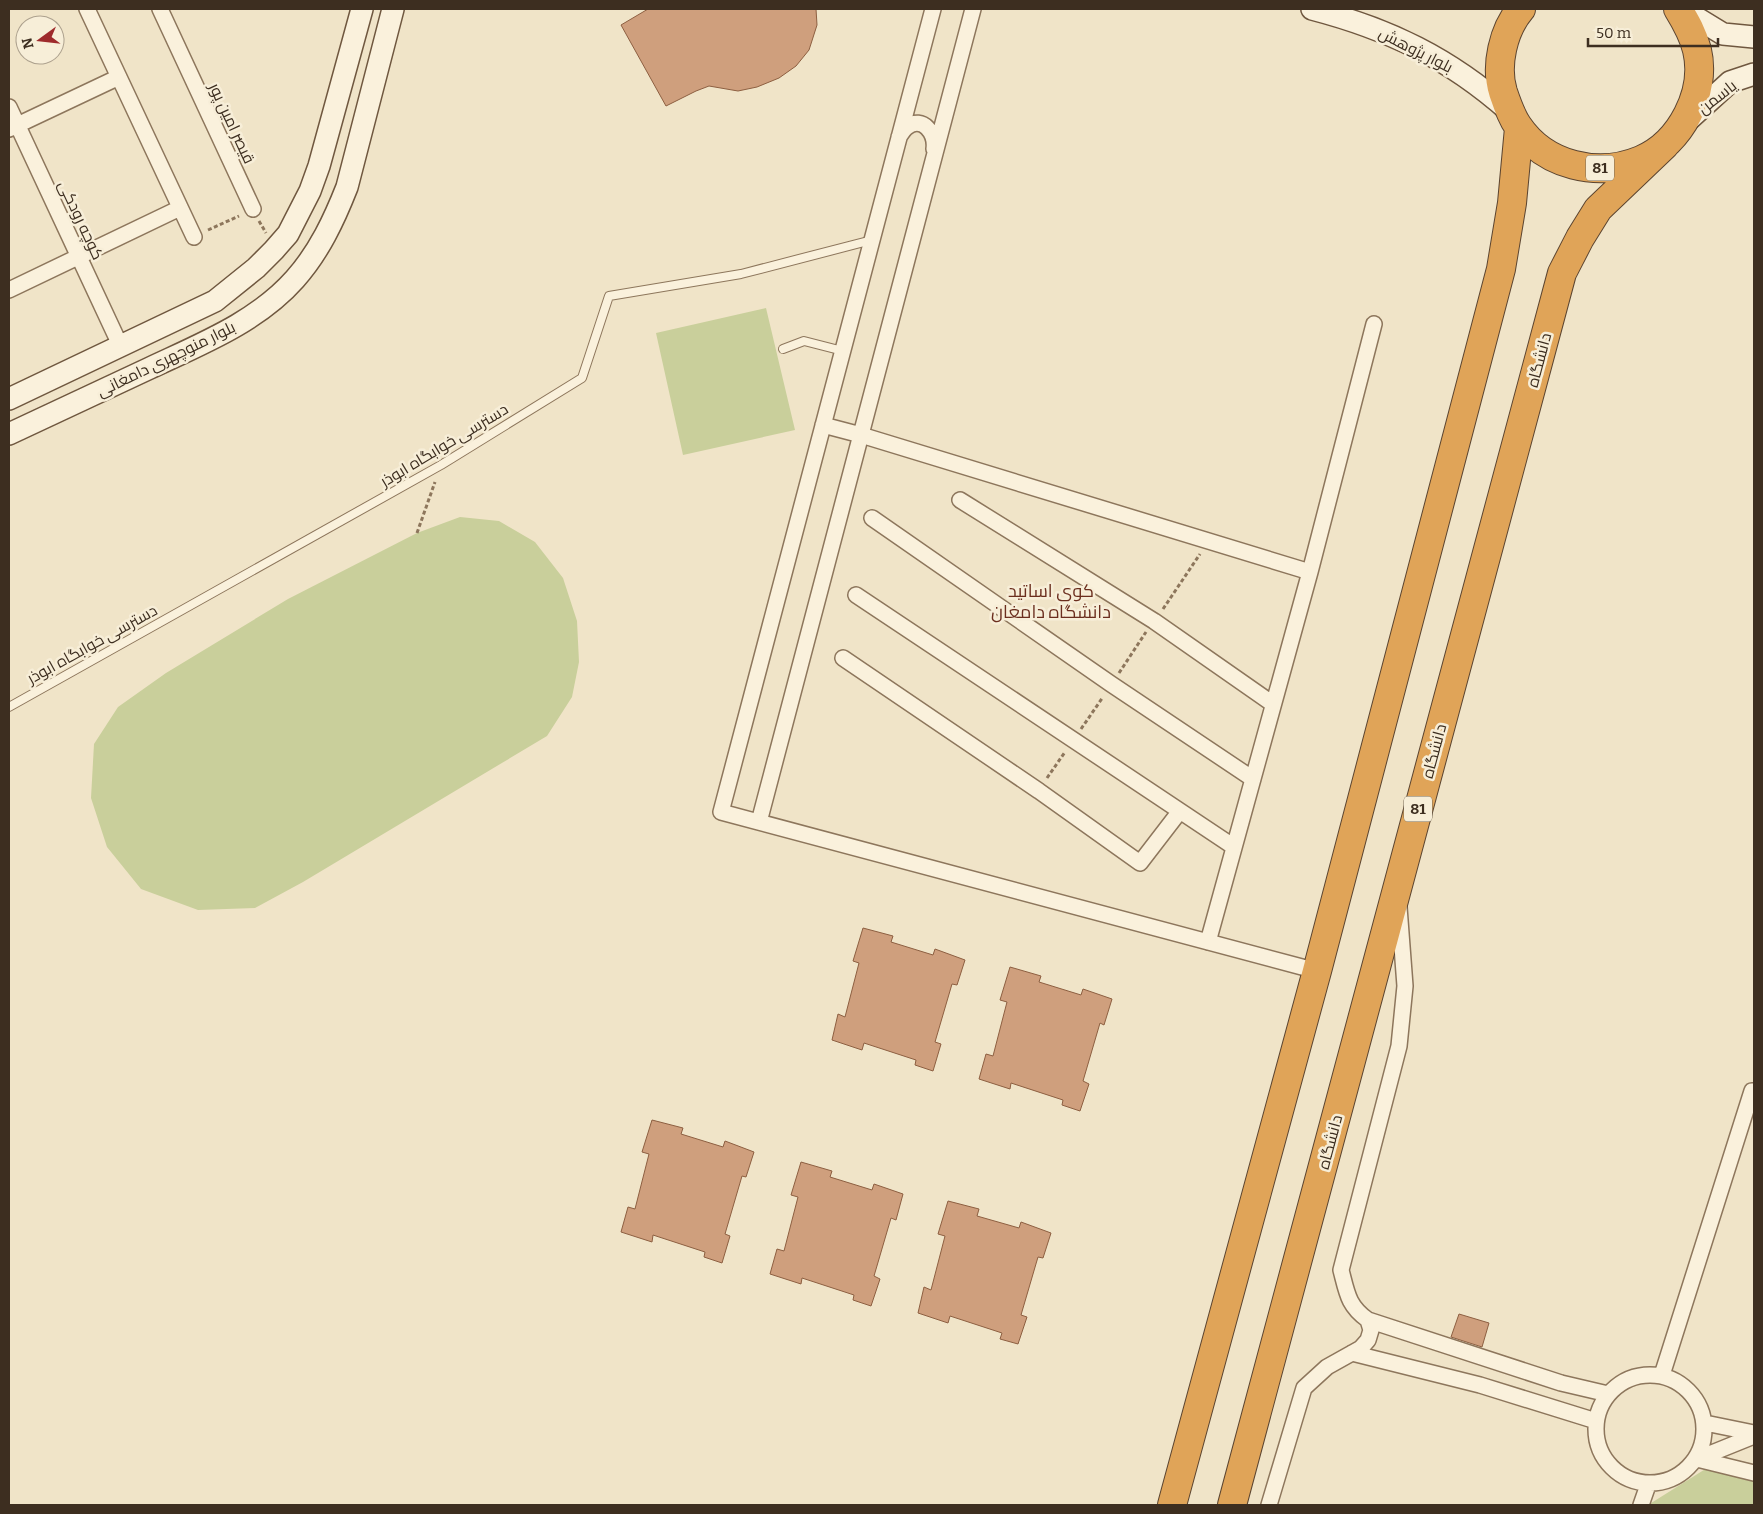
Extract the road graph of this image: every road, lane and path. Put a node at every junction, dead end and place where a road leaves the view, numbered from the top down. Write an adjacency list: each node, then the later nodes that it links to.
1 (87, 9): 13 (street)
2 (160, 9): 21 (street, قیصر امین پور)
3 (362, 9): 24 (street, بلوار منوچهری دامغانی)
4 (393, 9): 33 (street, بلوار منوچهری دامغانی)
5 (933, 9): 18 (street)
6 (972, 9): 19 (street)
7 (1312, 9): 15 (street, بلوار پژوهش)
8 (1521, 9): 15 (highway, 81)
9 (1678, 9): 17 (highway, 81)
10 (1682, 9): 11 (street)
11 (1754, 37)
12 (1754, 74): 17 (street, یاسمن)
13 (119, 77): 16 (street); 20 (street)
14 (9, 107): 16 (street, کوچه رودکی)
15 (1514, 119): 17 (highway, 81); 55 (highway, 81)
16 (13, 127): 25 (street, کوچه رودکی)
17 (1673, 135): 53 (highway, دانشگاه / 81)
18 (899, 137): 19 (street); 23 (street)
19 (933, 158): 34 (street)
20 (180, 208): 22 (street); 25 (street)
21 (253, 210): 22 (path); 24 (path)
22 (194, 237)
23 (872, 240): 30 (street); 35 (lane, دسترسی خوابگاه ابوذر)
24 (274, 250): 28 (street, بلوار منوچهری دامغانی)
25 (78, 256): 26 (street); 28 (street, کوچه رودکی)
26 (9, 290)
27 (1374, 324): 40 (street)
28 (120, 347): 31 (street, بلوار منوچهری دامغانی)
29 (783, 349): 30 (lane)
30 (843, 351): 32 (street)
31 (9, 398)
32 (823, 425): 34 (street); 51 (street)
33 (9, 434)
34 (860, 434): 39 (street); 51 (street)
35 (441, 465): 38 (path); 46 (lane, دسترسی خوابگاه ابوذر)
36 (960, 500): 42 (street)
37 (872, 518): 44 (street)
38 (417, 533)
39 (1209, 541): 40 (street); 42 (path)
40 (1310, 572): 45 (street)
41 (856, 595): 47 (street)
42 (1154, 621): 44 (path); 45 (street)
43 (843, 658): 49 (street)
44 (1112, 684): 47 (path); 48 (street)
45 (1273, 704): 48 (street)
46 (9, 707)
47 (1074, 740): 49 (path); 50 (street)
48 (1253, 779): 52 (street)
49 (1039, 791): 50 (street)
50 (1180, 811): 52 (street)
51 (758, 822): 54 (street)
52 (1234, 847): 54 (street)
53 (1398, 888): 57 (street); 68 (highway, دانشگاه / 81)
54 (1208, 942): 55 (street)
55 (1318, 971): 67 (highway, 81)
56 (1754, 1091): 59 (street)
57 (1368, 1320): 58 (street); 60 (street)
58 (1352, 1354): 61 (street); 69 (street)
59 (1662, 1376): 60 (street); 62 (street)
60 (1608, 1394): 61 (street)
61 (1596, 1421): 66 (street)
62 (1705, 1423): 63 (street); 64 (street)
63 (1754, 1435): 64 (street)
64 (1697, 1459): 65 (street); 66 (street)
65 (1754, 1473)
66 (1648, 1485): 70 (street)
67 (1172, 1505)
68 (1232, 1505)
69 (1269, 1505)
70 (1641, 1505)

